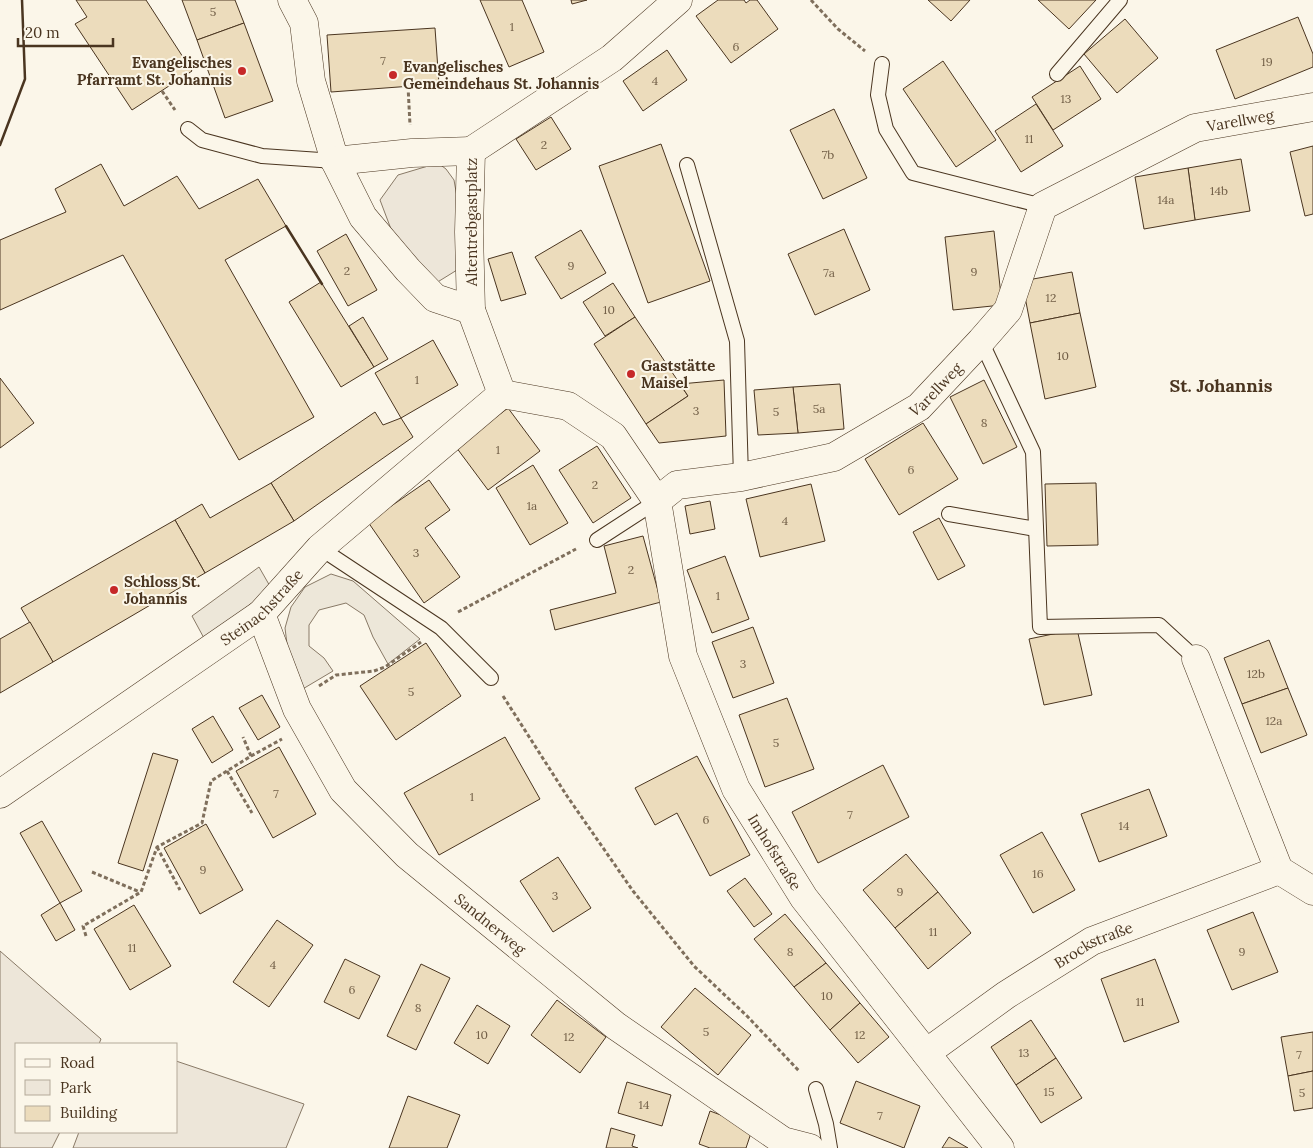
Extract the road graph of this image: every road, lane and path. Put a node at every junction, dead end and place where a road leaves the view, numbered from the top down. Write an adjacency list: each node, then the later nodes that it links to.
1 (678, 0): 10 (street)
2 (811, 0): 5 (path)
3 (1120, 0): 6 (lane)
4 (298, 12): 12 (street, Altentrebgastplatz)
5 (882, 64): 14 (lane)
6 (1057, 74)
7 (408, 86): 11 (path)
8 (1313, 107): 14 (street, Varellweg)
9 (188, 129): 12 (lane)
10 (471, 150): 11 (street, Altentrebgastplatz); 15 (street, Altentrebgastplatz)
11 (412, 153): 12 (street, Altentrebgastplatz)
12 (335, 161): 15 (street, Altentrebgastplatz)
13 (686, 166): 18 (lane)
14 (1043, 206): 16 (street, Varellweg)
15 (471, 310): 17 (street, Altentrebgastplatz)
16 (981, 341): 18 (street, Varellweg); 21 (lane)
17 (502, 394): 19 (street); 23 (street, Steinachstraße)
18 (741, 477): 19 (street, Varellweg)
19 (657, 501): 22 (lane); 40 (street, Imhofstraße)
20 (949, 514): 21 (lane)
21 (1036, 529): 26 (lane)
22 (597, 540): 25 (path)
23 (320, 548): 24 (street, Steinachstraße); 25 (lane)
24 (262, 614): 28 (street, Sandnerweg); 31 (street, Steinachstraße)
25 (441, 628): 27 (lane); 28 (path)
26 (1196, 659): 34 (street)
27 (491, 678): 41 (path)
28 (292, 696): 42 (street, Sandnerweg)
29 (243, 737): 30 (path)
30 (227, 771): 32 (path); 33 (path)
31 (0, 794)
32 (252, 813)
33 (156, 847): 36 (path); 38 (path)
34 (1279, 870): 37 (street); 40 (street, Brockstraße)
35 (92, 872): 38 (path)
36 (180, 890)
37 (1313, 891)
38 (141, 892): 39 (path)
39 (86, 936)
40 (926, 1053): 45 (street, Imhofstraße)
41 (816, 1089): 44 (lane)
42 (783, 1144): 43 (street, Sandnerweg)
43 (810, 1148)
44 (830, 1148)
45 (1000, 1148)

